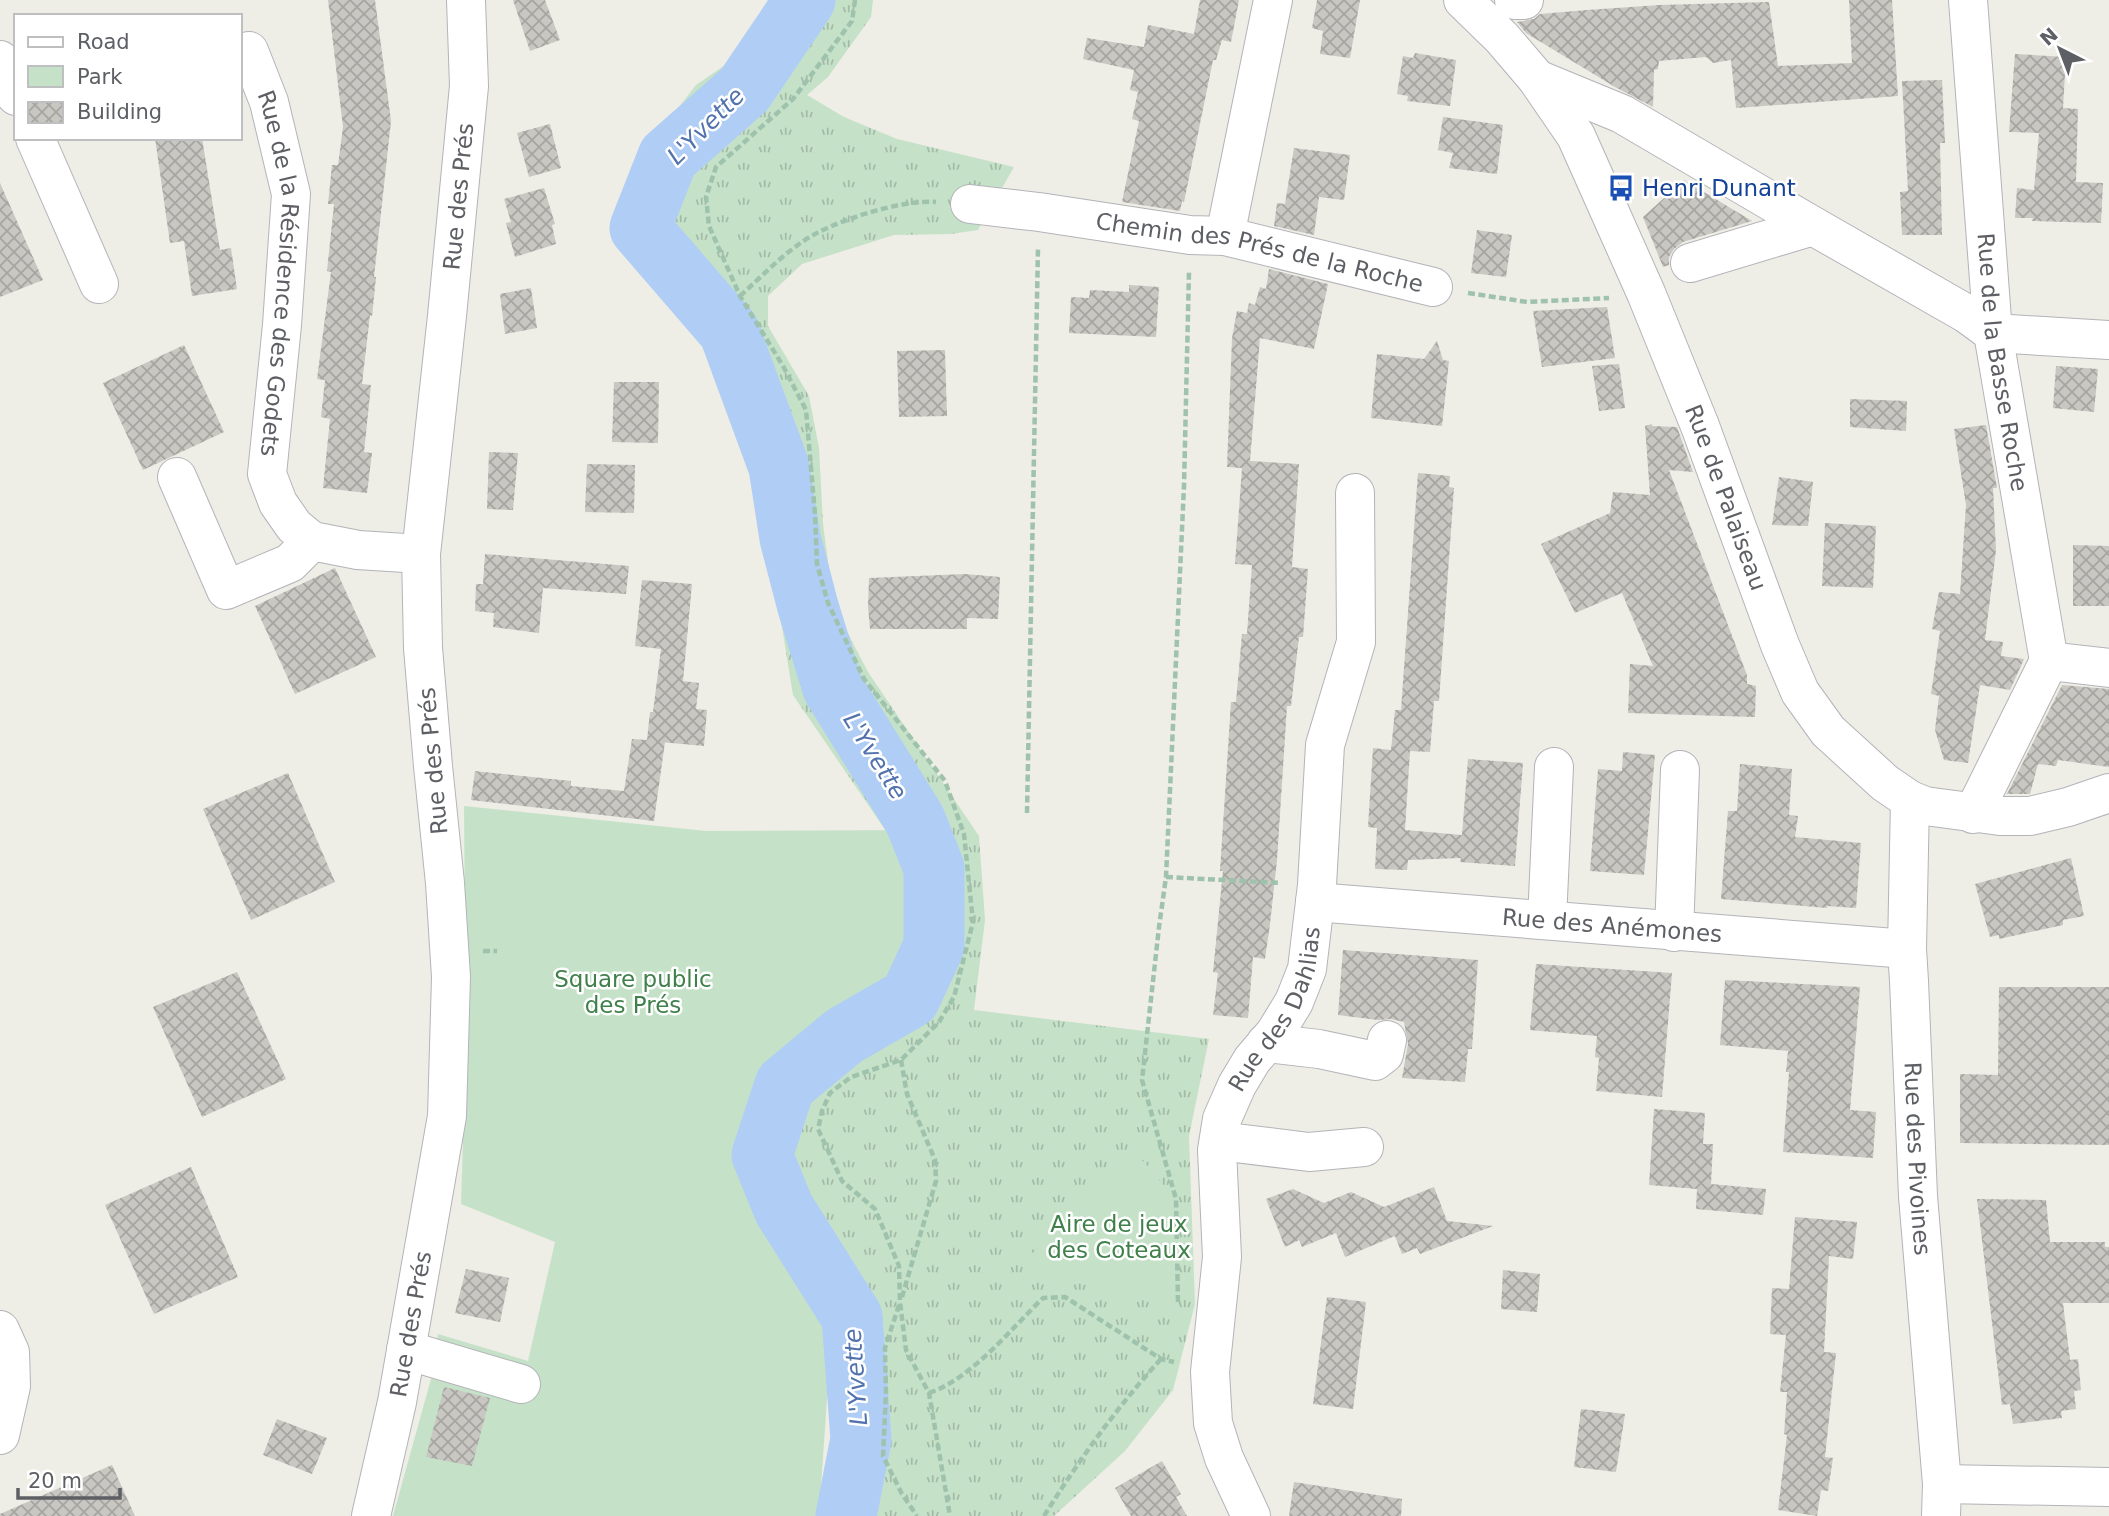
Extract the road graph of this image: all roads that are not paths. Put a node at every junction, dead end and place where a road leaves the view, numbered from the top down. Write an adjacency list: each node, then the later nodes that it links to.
1 (466, 0): 23 (street, Rue des Prés)
2 (1273, 0): 14 (street)
3 (1463, 0): 9 (street, Rue de Palaiseau)
4 (1514, 0): 5 (street)
5 (1524, 0)
6 (1968, 0): 18 (street, Rue de la Basse Roche)
7 (249, 51): 22 (street, Rue de la Résidence des Godets)
8 (0, 60): 10 (street)
9 (1537, 79): 13 (street); 29 (street, Rue de Palaiseau)
10 (14, 92)
11 (36, 140): 16 (street)
12 (970, 204): 14 (street, Chemin des Prés de la Roche)
13 (1812, 226): 15 (street); 18 (street)
14 (1222, 245): 17 (street, Chemin des Prés de la Roche)
15 (1690, 263)
16 (99, 284)
17 (1433, 287)
18 (1993, 333): 19 (street); 24 (street, Rue de la Basse Roche)
19 (2109, 340)
20 (177, 477): 22 (street)
21 (1355, 493): 31 (street, Rue des Dahlias)
22 (312, 541): 23 (street)
23 (421, 554): 40 (street, Rue des Prés)
24 (2049, 661): 25 (street); 30 (street)
25 (2109, 668)
26 (1554, 767): 32 (street)
27 (1680, 771): 33 (street)
28 (2109, 793): 30 (street, Rue de Palaiseau)
29 (1910, 800): 30 (street, Rue de Palaiseau); 34 (street, Rue des Pivoines)
30 (1973, 814)
31 (1316, 894): 32 (street, Rue des Anémones); 36 (street, Rue des Dahlias)
32 (1547, 920): 33 (street, Rue des Anémones)
33 (1674, 932): 34 (street, Rue des Anémones)
34 (1908, 949): 44 (street, Rue des Pivoines)
35 (1387, 1040): 36 (street)
36 (1266, 1042): 37 (street, Rue des Dahlias)
37 (1219, 1141): 38 (street); 46 (street, Rue des Dahlias)
38 (1364, 1147)
39 (0, 1331): 42 (street)
40 (406, 1350): 41 (street); 45 (street, Rue des Prés)
41 (521, 1384)
42 (0, 1435)
43 (2109, 1487): 44 (street)
44 (1941, 1500)
45 (371, 1516)
46 (1251, 1516)

